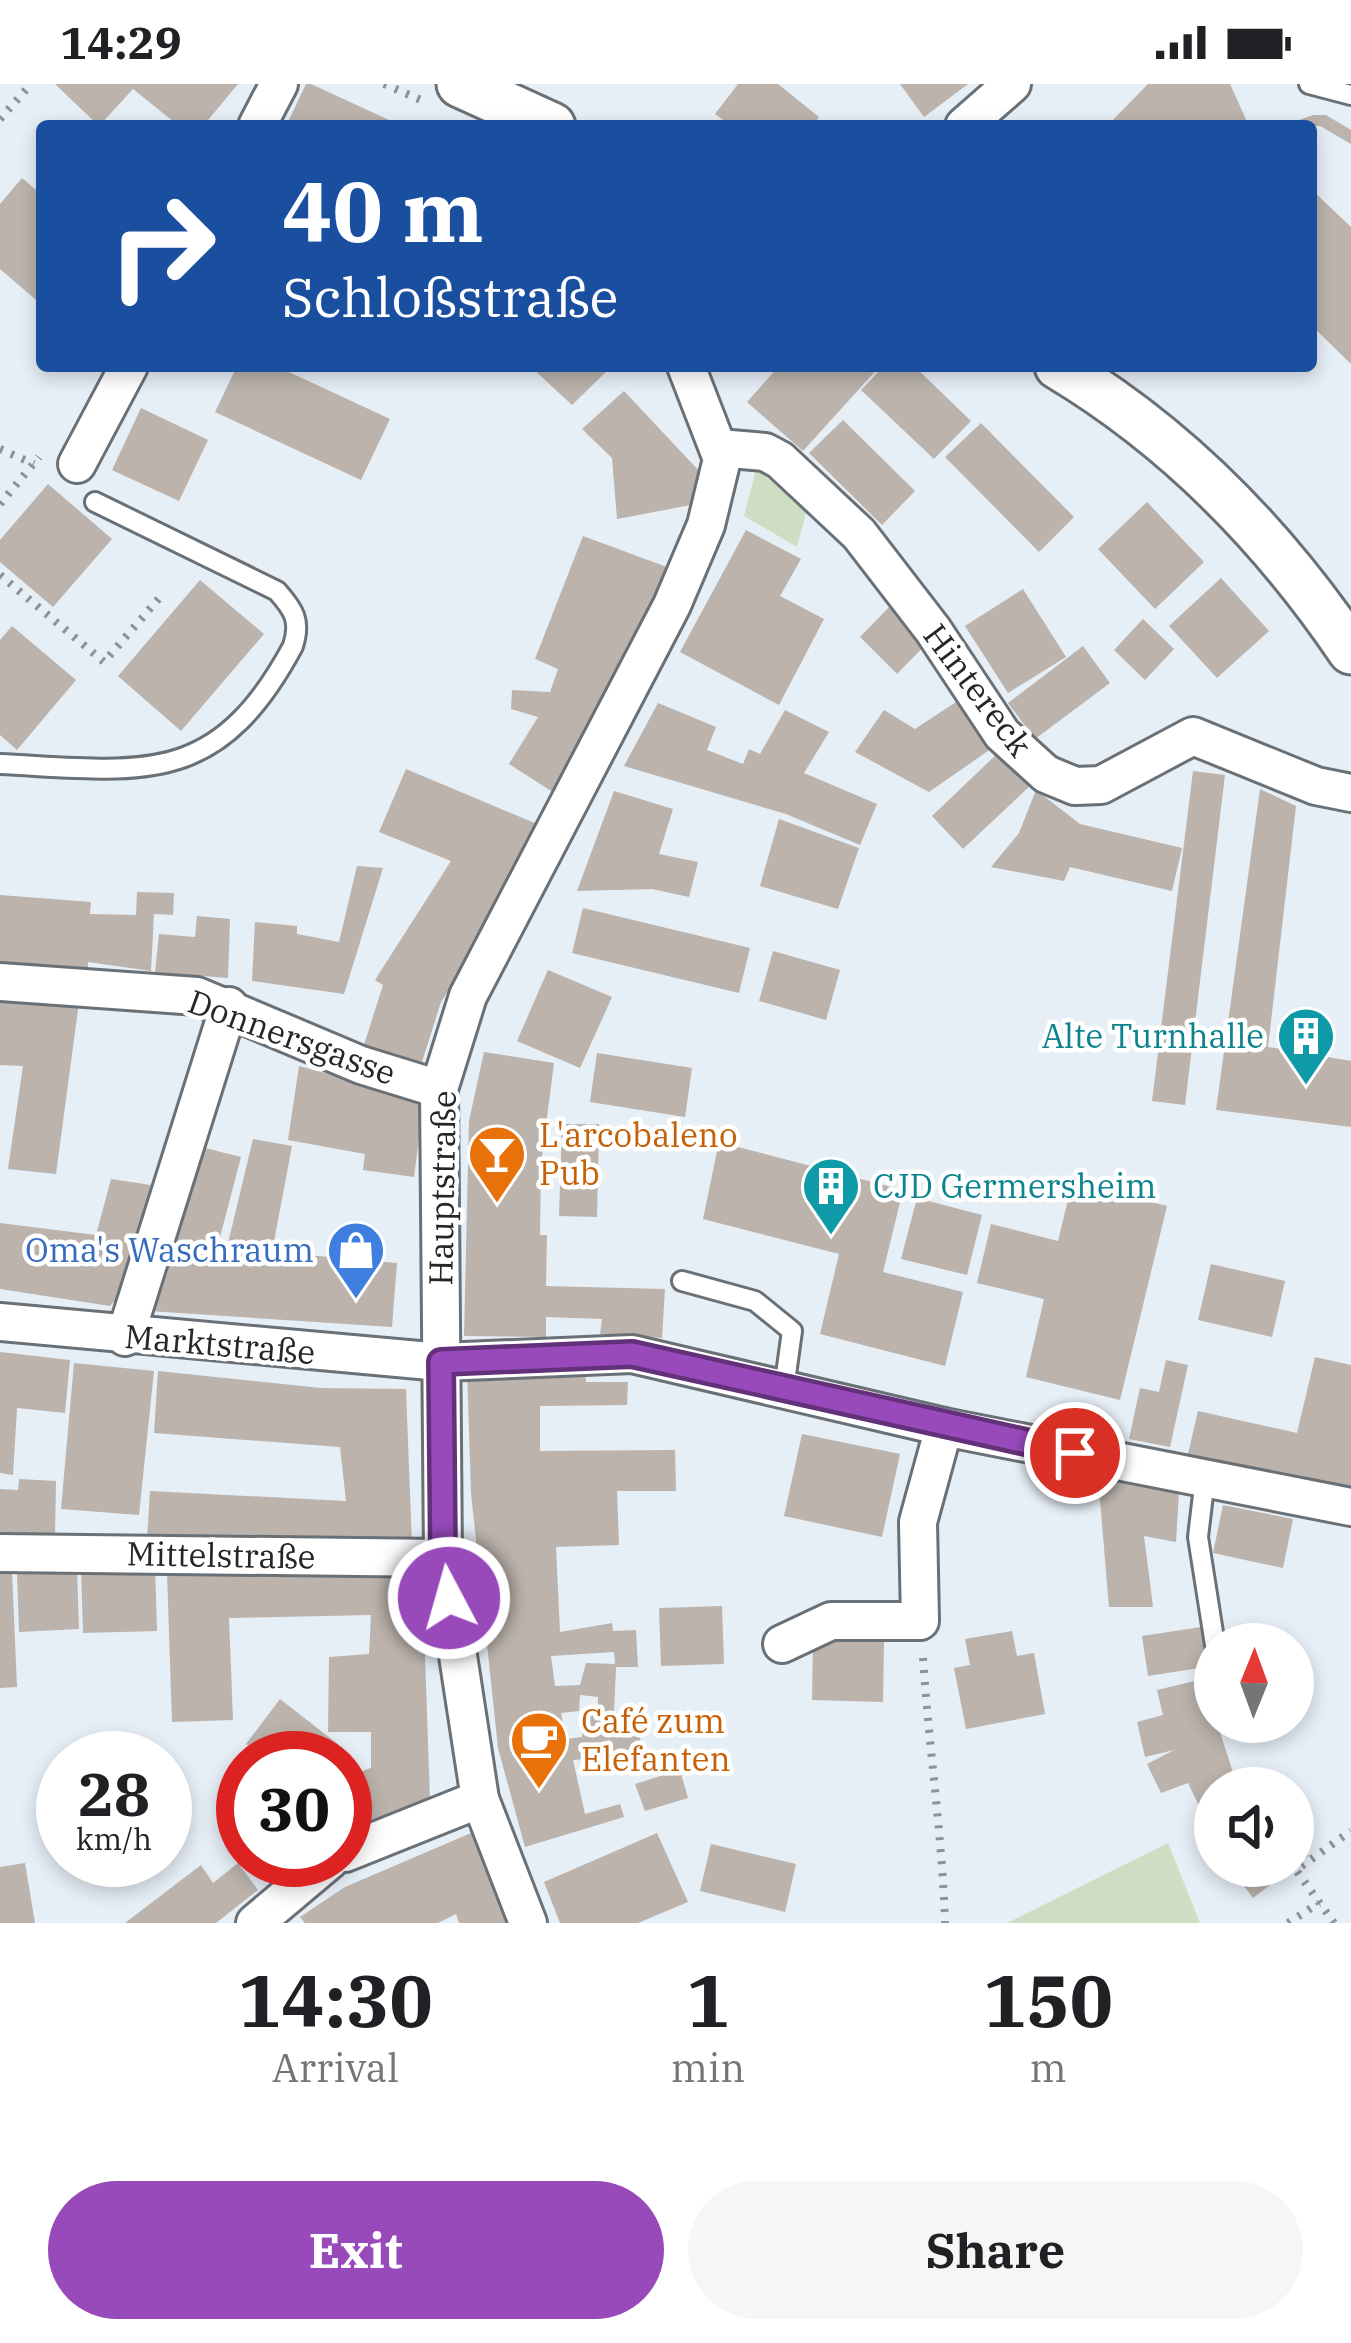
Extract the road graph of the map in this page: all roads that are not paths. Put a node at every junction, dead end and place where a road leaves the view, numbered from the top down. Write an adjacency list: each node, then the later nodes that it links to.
1 (279, 84): 6 (street)
2 (460, 84): 7 (street)
3 (1012, 84): 8 (street)
4 (1309, 84): 5 (lane)
5 (1351, 94)
6 (260, 120)
7 (539, 120)
8 (971, 120)
9 (125, 372): 13 (street)
10 (688, 372): 12 (street)
11 (1068, 372): 15 (street)
12 (719, 448): 17 (street, Hintereck); 20 (street, Hauptstraße)
13 (64, 453)
14 (95, 502): 16 (lane)
15 (1351, 651)
16 (0, 764)
17 (1351, 793)
18 (0, 982): 19 (street, Donnersgasse)
19 (229, 1006): 20 (street, Donnersgasse); 23 (street)
20 (439, 1089): 24 (street, Hauptstraße)
21 (682, 1281): 25 (lane)
22 (0, 1322): 23 (street, Marktstraße)
23 (124, 1336): 24 (street, Marktstraße)
24 (441, 1362): 25 (street, Marktstraße); 30 (street, Hauptstraße)
25 (784, 1389): 26 (street, Marktstraße)
26 (944, 1427): 27 (street, Marktstraße); 32 (street)
27 (1205, 1478): 28 (street, Marktstraße); 31 (lane)
28 (1351, 1507)
29 (0, 1552): 30 (street, Mittelstraße)
30 (443, 1558): 33 (street, Hauptstraße)
31 (1212, 1623)
32 (782, 1644)
33 (480, 1799): 34 (street); 37 (street, Hauptstraße)
34 (372, 1842)
35 (298, 1887): 36 (street)
36 (255, 1923)
37 (528, 1923)

